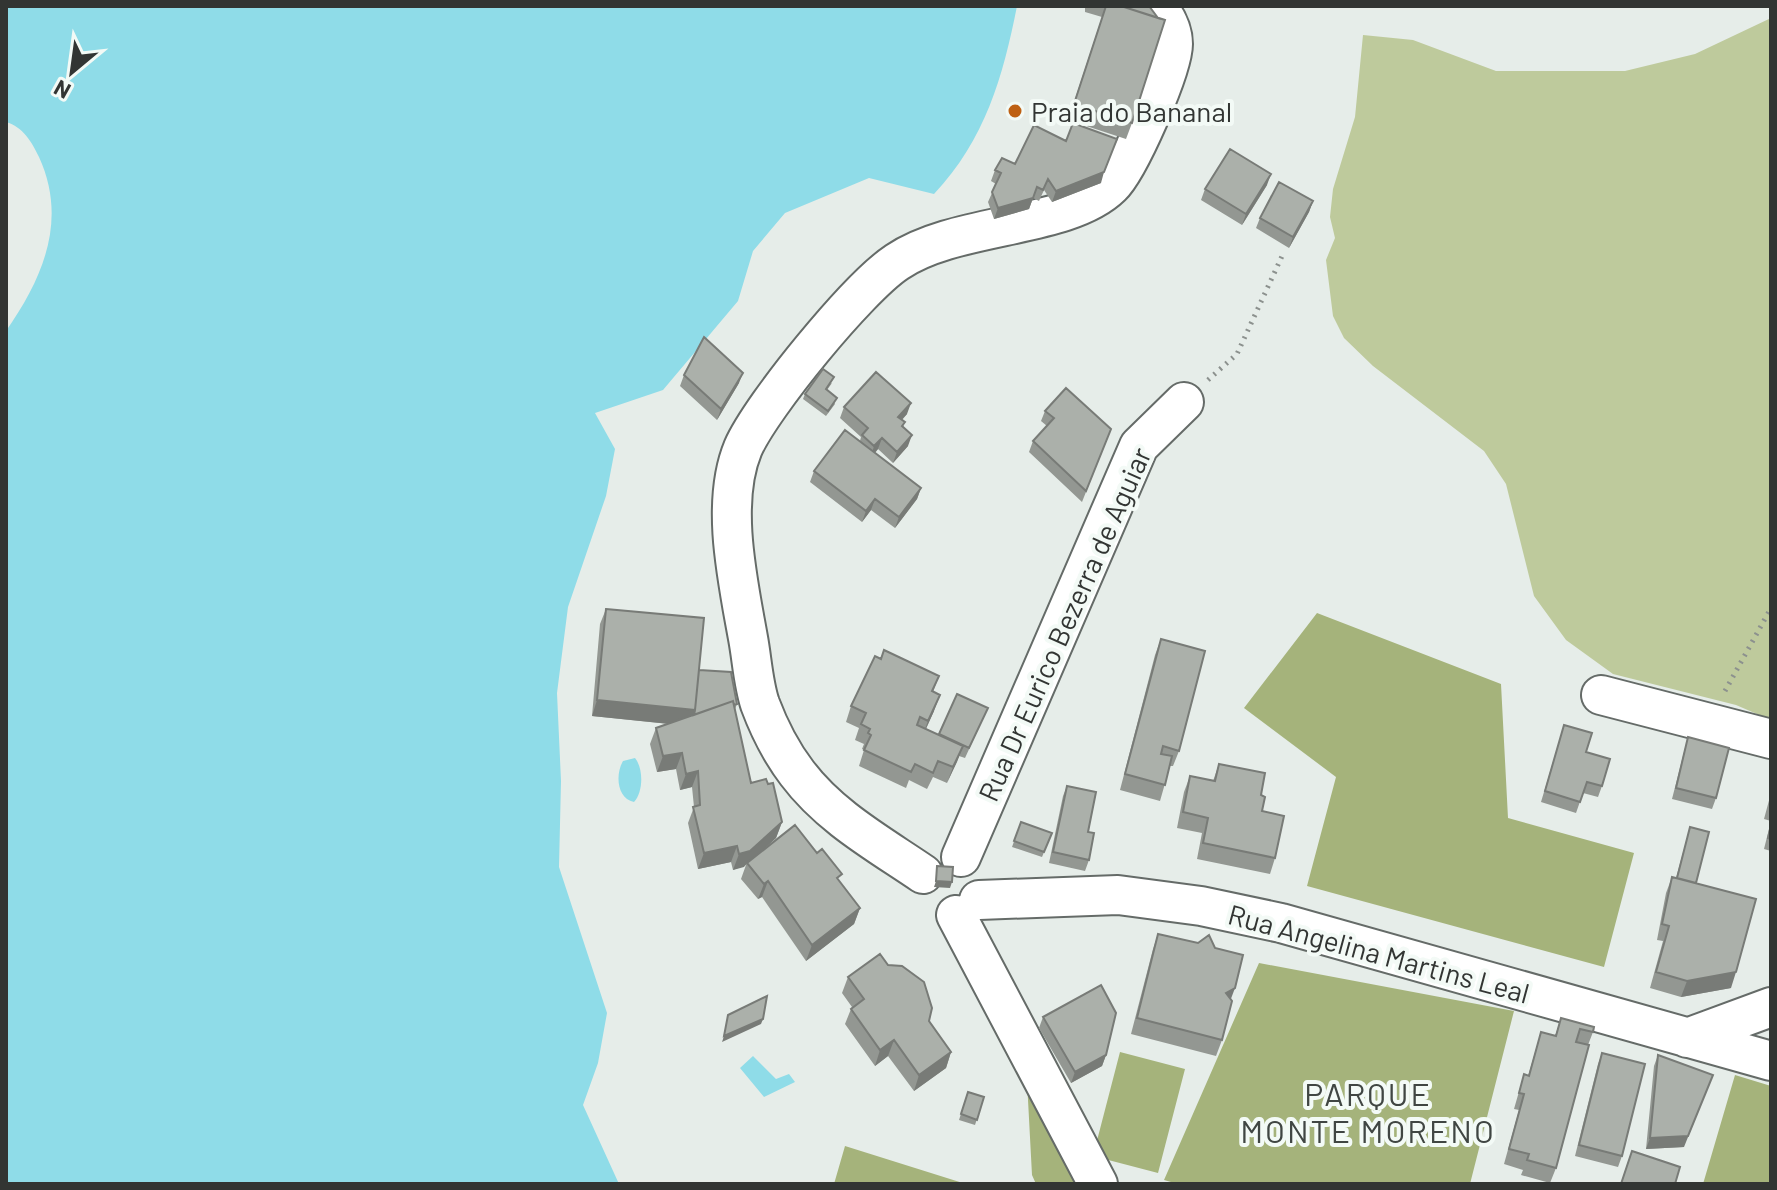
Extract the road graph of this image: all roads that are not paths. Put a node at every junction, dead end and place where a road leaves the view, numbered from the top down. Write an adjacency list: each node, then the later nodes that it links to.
1 (1157, 6): 6 (street)
2 (1184, 402): 5 (street, Rua Dr Eurico Bezerra de Aguiar)
3 (1601, 695): 4 (street)
4 (1771, 739)
5 (961, 857): 6 (street); 7 (street)
6 (923, 874): 7 (street)
7 (968, 908): 9 (street, Rua Angelina Martins Leal); 11 (street)
8 (1771, 1007): 9 (street)
9 (1687, 1038): 10 (street, Rua Angelina Martins Leal)
10 (1771, 1061)
11 (1098, 1184)

